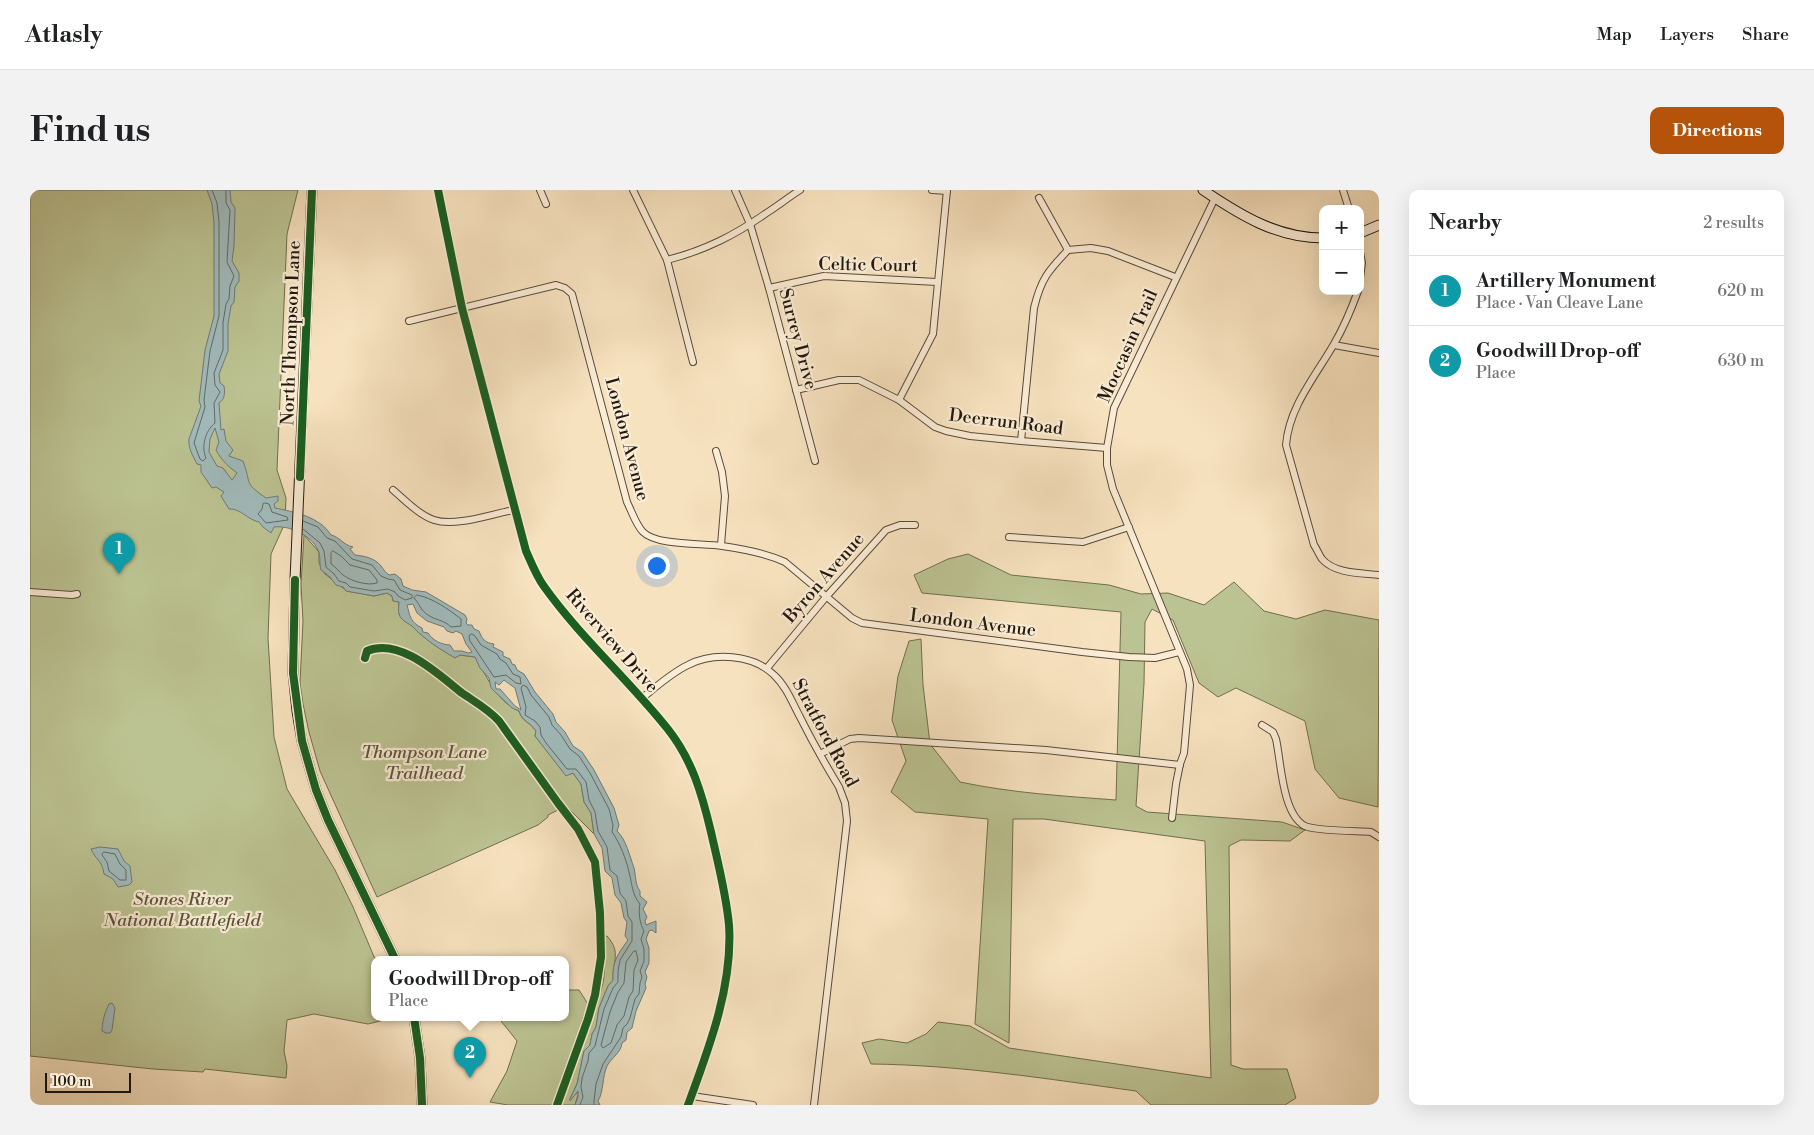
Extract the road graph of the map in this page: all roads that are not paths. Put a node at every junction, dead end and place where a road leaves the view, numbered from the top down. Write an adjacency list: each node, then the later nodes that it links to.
1 (312, 190): 54 (main road, North Thompson Lane)
2 (438, 190): 25 (street, Riverview Drive)
3 (540, 190): 13 (street)
4 (633, 190): 20 (street)
5 (735, 190): 15 (street, Surrey Drive)
6 (800, 190): 15 (street)
7 (932, 190): 10 (street)
8 (1204, 190): 12 (main road)
9 (1343, 190): 14 (street)
10 (947, 191): 22 (street)
11 (1039, 198): 19 (street)
12 (1215, 198): 18 (main road); 21 (street, Moccasin Trail)
13 (546, 204)
14 (1348, 205)
15 (750, 224): 20 (street); 23 (street, Surrey Drive)
16 (1379, 225): 17 (main road)
17 (1364, 231)
18 (1319, 238)
19 (1068, 250): 21 (street); 32 (street)
20 (667, 260): 29 (street)
21 (1175, 277): 33 (street, Moccasin Trail)
22 (937, 282): 23 (street, Celtic Court); 31 (street)
23 (769, 288): 30 (street, Surrey Drive)
24 (1357, 295): 27 (street)
25 (462, 308): 26 (street, London Avenue); 37 (street, Riverview Drive); 41 (street, London Avenue)
26 (409, 321)
27 (1334, 345): 28 (street); 42 (street)
28 (1379, 353)
29 (693, 362)
30 (796, 390): 31 (street, Deerrun Road); 35 (street, Surrey Drive)
31 (899, 400): 32 (street, Deerrun Road)
32 (1021, 441): 33 (street, Deerrun Road)
33 (1108, 448): 39 (street, Moccasin Trail)
34 (716, 451): 41 (street)
35 (815, 461)
36 (394, 490): 37 (street)
37 (514, 510): 48 (street, Riverview Drive)
38 (914, 524): 45 (street, Byron Avenue)
39 (1129, 527): 40 (street); 46 (street, Moccasin Trail)
40 (1009, 537)
41 (720, 545): 45 (street, London Avenue)
42 (1379, 575)
43 (30, 592): 44 (street)
44 (77, 594)
45 (826, 597): 46 (street, London Avenue); 47 (street, Byron Avenue)
46 (1179, 652): 51 (street, Moccasin Trail)
47 (767, 668): 48 (street, Stratford Road); 50 (street, Stratford Road)
48 (642, 698): 56 (street, Riverview Drive)
49 (1262, 725): 53 (street)
50 (820, 754): 51 (street); 60 (street, Stratford Road)
51 (1180, 765): 52 (street, Moccasin Trail)
52 (1172, 818)
53 (1379, 837)
54 (393, 956)
55 (415, 1021): 57 (main road)
56 (692, 1096): 58 (street, Riverview Drive); 59 (street)
57 (422, 1105)
58 (688, 1105)
59 (753, 1105)
60 (814, 1105)

